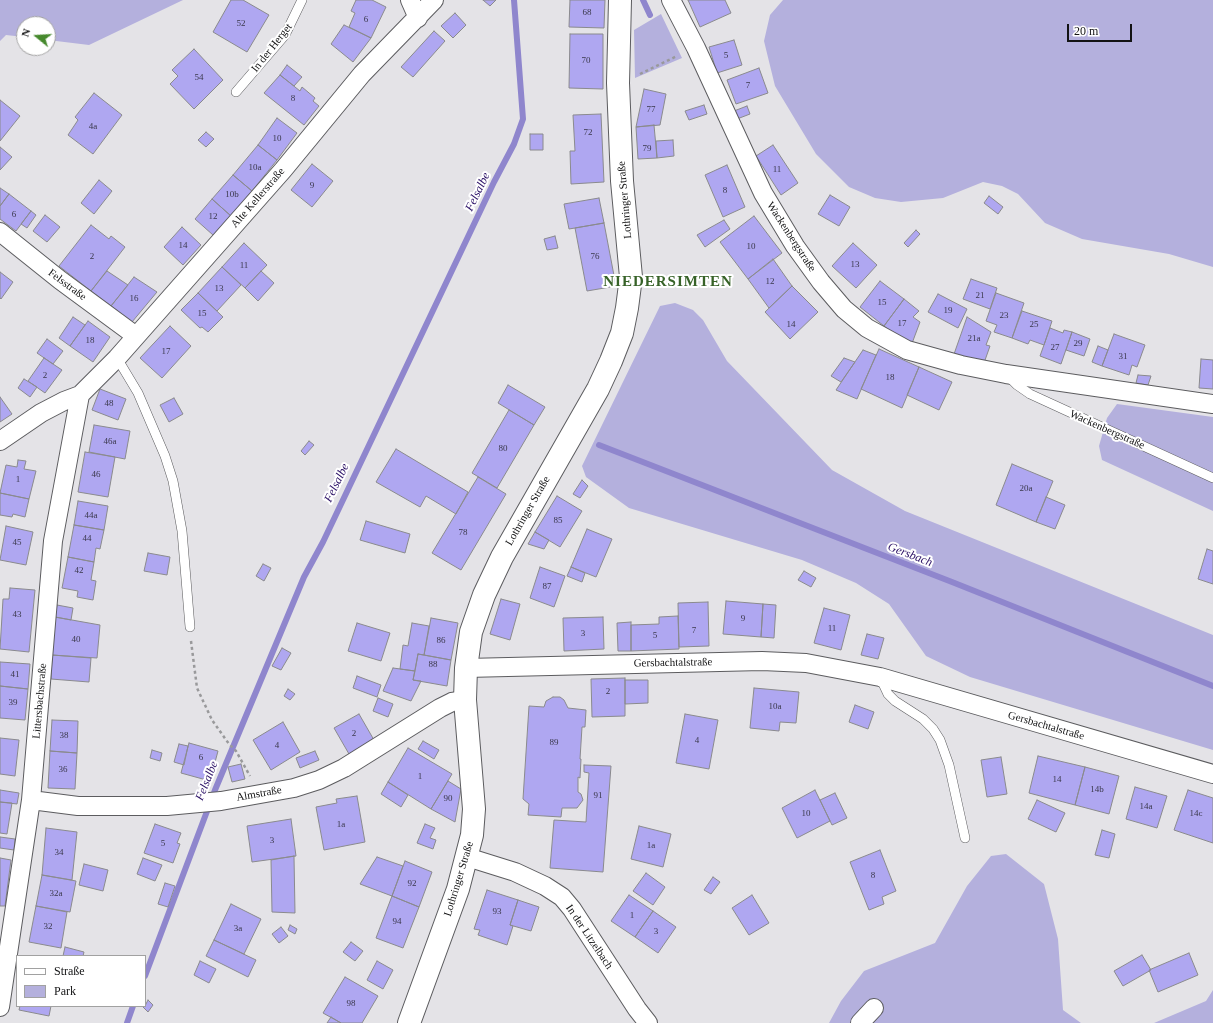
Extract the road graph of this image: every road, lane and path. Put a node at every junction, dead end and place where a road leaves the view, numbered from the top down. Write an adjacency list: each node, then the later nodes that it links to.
1 (302, 0): 9 (lane, In der Herget)
2 (410, 0): 6 (street)
3 (434, 0): 6 (street, Alte Kellerstraße)
4 (620, 0): 19 (main road, Lothringer Straße)
5 (671, 0): 7 (street, Wackenbergstraße)
6 (418, 18): 11 (street, Alte Kellerstraße)
7 (696, 48): 8 (path); 13 (street, Wackenbergstraße)
8 (643, 72)
9 (236, 92)
10 (0, 232): 11 (street, Felsstraße)
11 (136, 336): 12 (street, Alte Kellerstraße)
12 (117, 358): 14 (street, Alte Kellerstraße); 18 (lane)
13 (1006, 374): 15 (street, Wackenbergstraße); 17 (lane, Wackenbergstraße)
14 (80, 395): 16 (street); 24 (street, Littersbachstraße)
15 (1213, 404)
16 (0, 441)
17 (1213, 478)
18 (190, 626): 23 (path)
19 (466, 668): 20 (street, Gersbachtalstraße); 21 (main road, Lothringer Straße)
20 (880, 677): 22 (street, Gersbachtalstraße); 25 (lane)
21 (465, 700): 23 (street, Almstraße); 26 (main road, Lothringer Straße)
22 (1213, 774)
23 (260, 795): 24 (street, Almstraße)
24 (31, 800): 27 (street, Littersbachstraße)
25 (965, 838)
26 (467, 857): 29 (main road, Lothringer Straße); 30 (street, In der Litzelbach)
27 (0, 1007)
28 (874, 1008): 31 (street)
29 (409, 1023)
30 (648, 1023)
31 (860, 1023)

